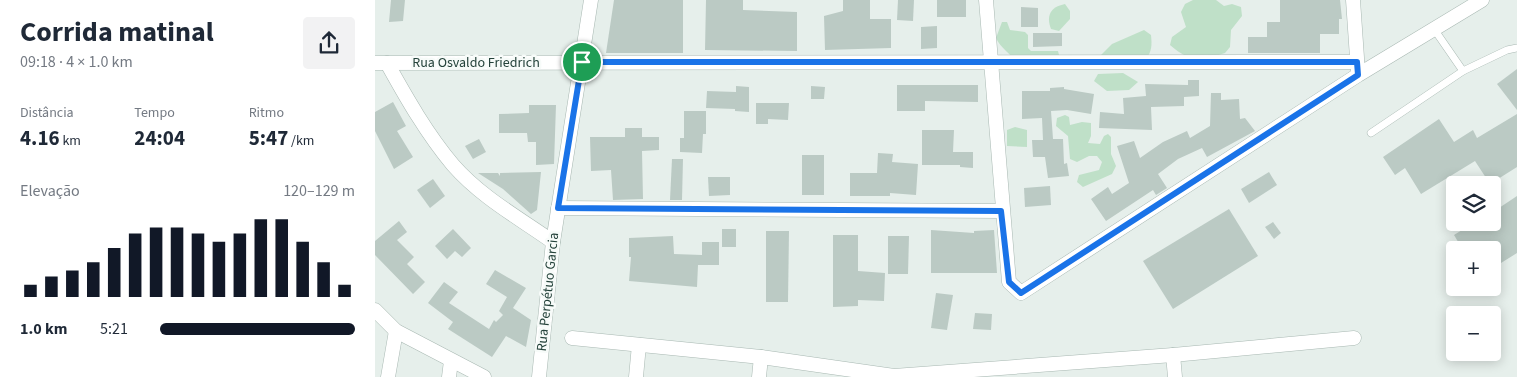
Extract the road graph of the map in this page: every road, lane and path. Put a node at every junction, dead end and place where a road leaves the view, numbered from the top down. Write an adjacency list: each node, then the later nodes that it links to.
1 (591, 0): 7 (street, Rua Perpétuo Garcia)
2 (986, 0): 8 (street)
3 (1353, 0): 10 (street)
4 (1482, 0): 5 (street)
5 (1434, 30): 10 (street); 11 (lane)
6 (1517, 48): 11 (lane)
7 (582, 62): 8 (street, Rua Osvaldo Friedrich); 9 (street, Rua Osvaldo Friedrich); 13 (street, Rua Perpétuo Garcia)
8 (989, 62): 10 (street, Rua Osvaldo Friedrich); 14 (street)
9 (381, 63): 15 (street)
10 (1358, 69): 14 (street)
11 (1463, 71): 12 (lane)
12 (1371, 133)
13 (558, 208): 14 (street); 15 (street, Rua Perpétuo Garcia)
14 (1001, 211)
15 (553, 242): 27 (street, Rua Perpétuo Garcia)
16 (375, 310): 17 (street)
17 (397, 331): 23 (street); 24 (street)
18 (572, 338): 20 (street)
19 (1354, 338): 21 (street)
20 (639, 345): 22 (street); 28 (street)
21 (1173, 355): 22 (street); 30 (street)
22 (761, 357): 29 (street)
23 (451, 360): 25 (street); 26 (street)
24 (387, 377)
25 (449, 377)
26 (483, 377)
27 (539, 377)
28 (636, 377)
29 (759, 377)
30 (1175, 377)

